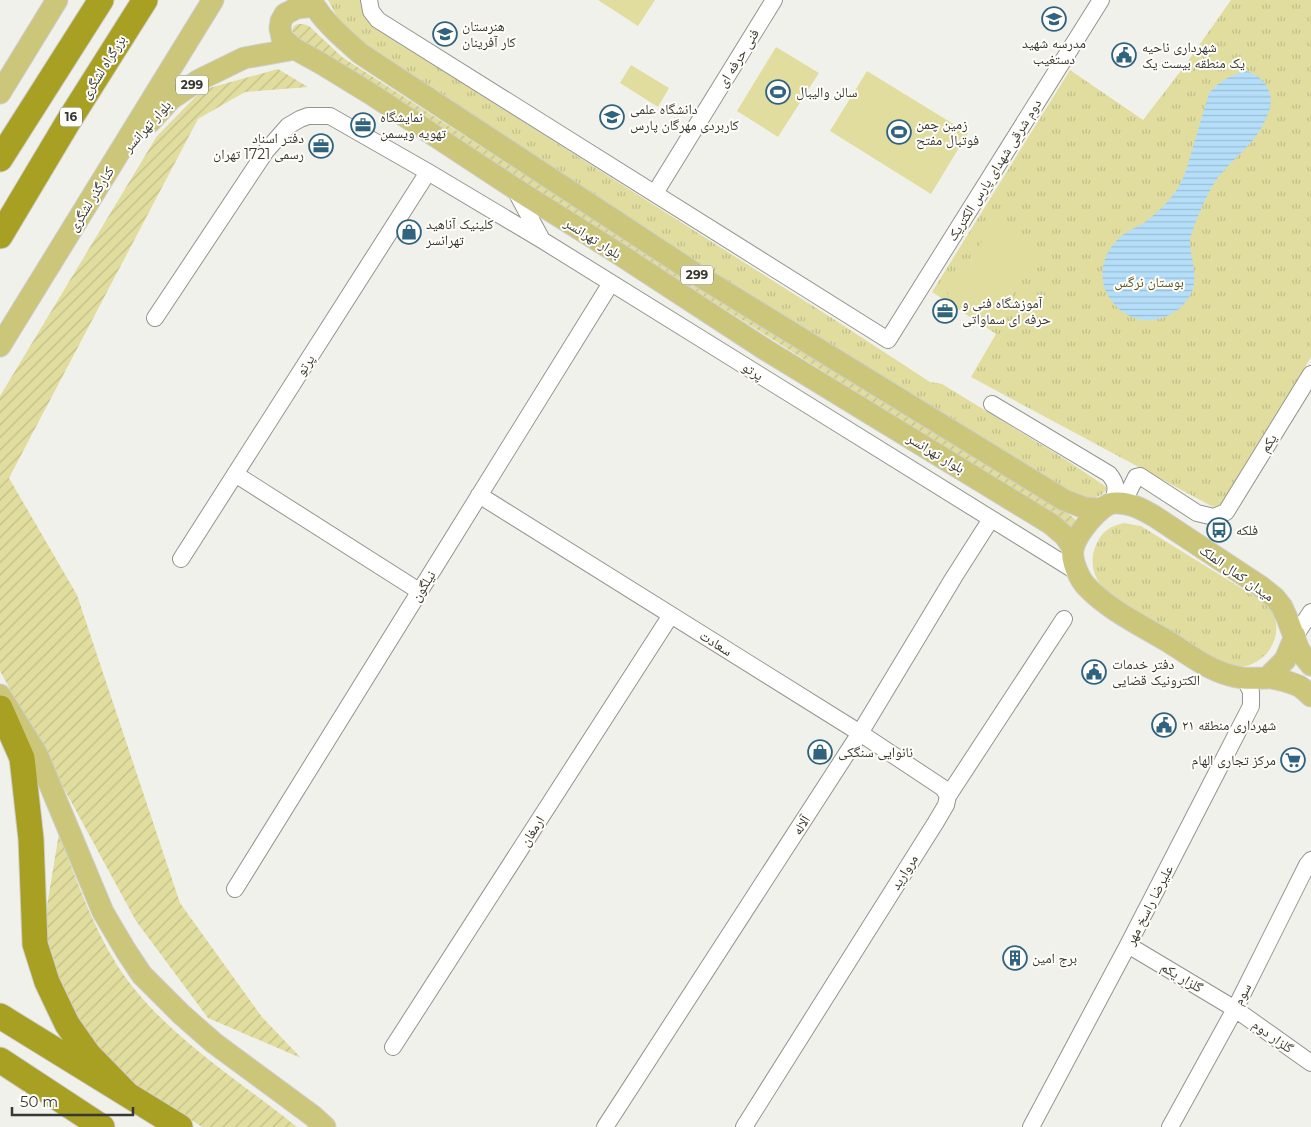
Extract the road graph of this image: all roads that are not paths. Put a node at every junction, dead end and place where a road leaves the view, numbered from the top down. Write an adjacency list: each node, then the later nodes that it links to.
1 (58, 0): 10 (main road)
2 (101, 0): 11 (highway)
3 (145, 0): 16 (highway, بزرگراه لشگری / 16)
4 (213, 0): 12 (main road, کنارگذر لشگری)
5 (368, 0): 15 (street)
6 (774, 0): 15 (street, فنی حرفه ای)
7 (1101, 0): 15 (street, دوم شرقی شهدای پارس الکتریک)
8 (313, 3): 9 (main road); 25 (main road, بلوار تهرانسر / 299)
9 (295, 50): 12 (main road, بلوار تهرانسر / 299); 14 (main road, بلوار تهرانسر / 299)
10 (0, 93)
11 (0, 160)
12 (114, 162): 20 (main road, کنارگذر لشگری)
13 (428, 172): 17 (street, پرتو); 19 (street, پرتو); 23 (street, پرتو)
14 (514, 188): 17 (street); 27 (main road, بلوار تهرانسر / 299)
15 (655, 193)
16 (0, 236)
17 (542, 240): 18 (street, پرتو)
18 (611, 283): 24 (street, نیلگون); 26 (street, پرتو)
19 (155, 318)
20 (0, 346)
21 (1311, 374): 25 (street, یکم)
22 (992, 404): 25 (street)
23 (235, 474): 28 (street, پرتو); 30 (street)
24 (479, 496): 30 (street, نیلگون); 32 (street, سعادت)
25 (1112, 505): 27 (main road); 34 (main road, میدان کمال الملک)
26 (991, 519): 29 (street, پرتو); 41 (street, آلاله)
27 (1073, 548): 29 (main road)
28 (181, 559)
29 (1077, 572): 37 (main road)
30 (419, 591): 44 (street, نیلگون)
31 (1311, 612): 34 (street)
32 (670, 615): 41 (street, سعادت); 48 (street, ارمغان)
33 (1064, 619): 42 (street, مروارید)
34 (1294, 636): 35 (main road); 36 (main road)
35 (1311, 665)
36 (1268, 677): 37 (main road); 39 (main road)
37 (1245, 679): 45 (street, علیرضا راسخ مهر)
38 (0, 695): 52 (main road)
39 (1311, 696)
40 (0, 708): 51 (highway)
41 (860, 733): 42 (street, سعادت); 55 (street, آلاله)
42 (948, 796): 56 (street, مروارید)
43 (1311, 860): 46 (street, سوم)
44 (235, 889)
45 (1128, 945): 46 (street, گلزار یکم); 57 (street, علیرضا راسخ مهر)
46 (1235, 1009): 50 (street, گلزار دوم); 58 (street, سوم)
47 (0, 1016): 51 (highway)
48 (393, 1047)
49 (0, 1060): 53 (highway)
50 (1311, 1064)
51 (127, 1094): 54 (highway)
52 (319, 1122)
53 (102, 1127)
54 (180, 1127)
55 (605, 1127)
56 (744, 1127)
57 (1031, 1127)
58 (1170, 1127)

